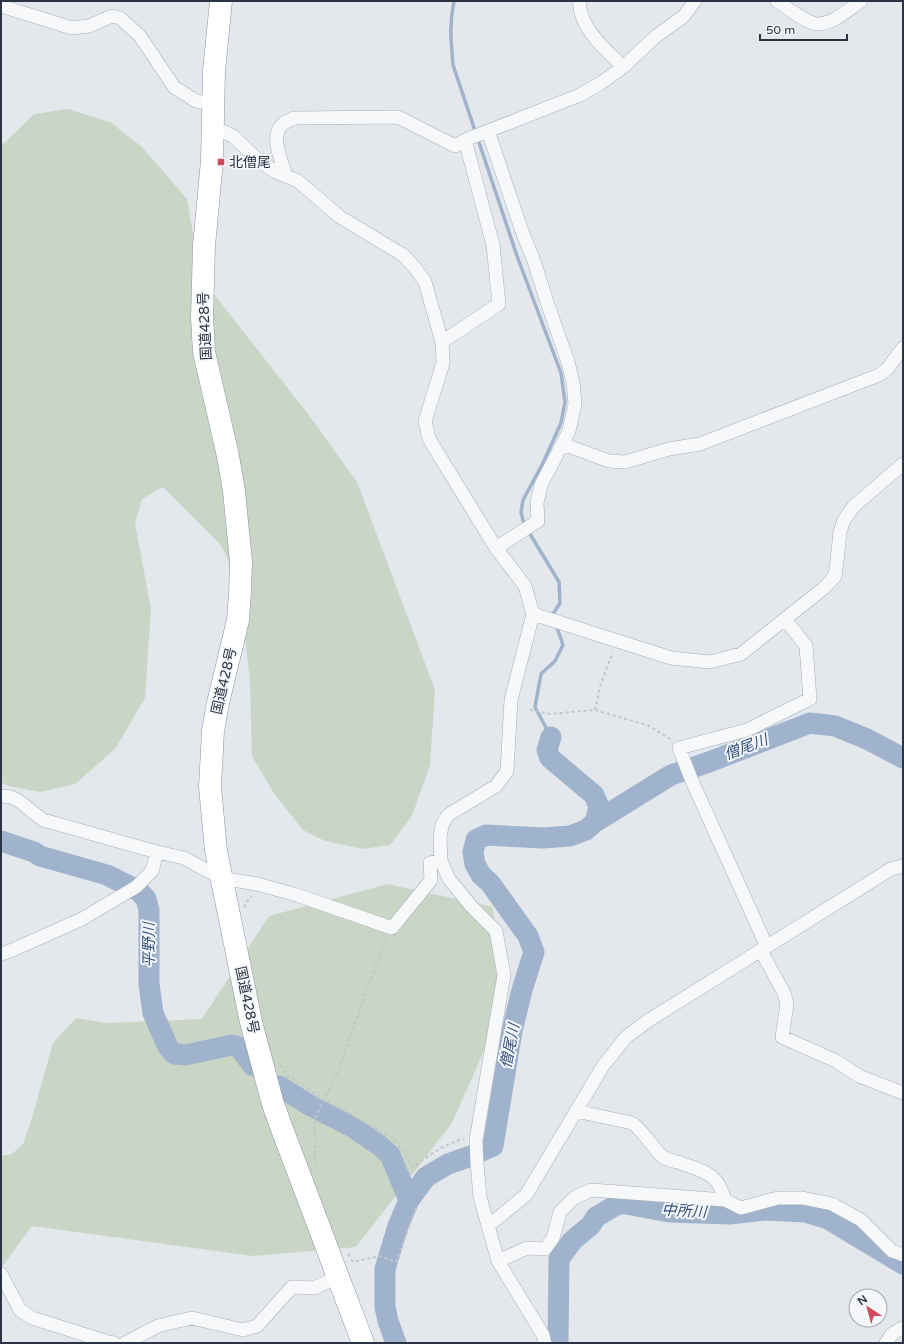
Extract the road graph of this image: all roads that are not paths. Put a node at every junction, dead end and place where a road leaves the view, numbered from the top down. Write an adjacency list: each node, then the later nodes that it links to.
1 (221, 1): 8 (highway, 国道428号)
2 (580, 1): 7 (street)
3 (695, 1): 7 (street)
4 (777, 1): 5 (street)
5 (861, 1)
6 (1, 6): 8 (street)
7 (623, 68): 10 (street)
8 (213, 104): 9 (highway, 国道428号)
9 (213, 127): 12 (street); 24 (highway, 国道428号)
10 (488, 131): 11 (street); 15 (street)
11 (466, 140): 12 (street); 13 (street)
12 (286, 176): 13 (street)
13 (442, 342): 17 (street)
14 (903, 348): 15 (street)
15 (562, 444): 17 (street)
16 (903, 466): 19 (street)
17 (496, 548): 18 (street)
18 (533, 614): 19 (street); 22 (street)
19 (784, 620): 25 (street)
20 (1, 796): 21 (street)
21 (157, 852): 24 (street); 26 (street)
22 (441, 860): 24 (street); 30 (street)
23 (903, 866): 25 (street)
24 (221, 878): 34 (highway, 国道428号)
25 (764, 949): 27 (street); 28 (street)
26 (1, 954)
27 (903, 1093)
28 (576, 1112): 29 (street); 30 (street)
29 (725, 1200): 31 (street); 32 (street)
30 (488, 1226): 32 (street)
31 (903, 1255)
32 (498, 1261): 39 (street)
33 (1, 1274): 36 (street)
34 (338, 1277): 37 (street); 38 (highway, 国道428号)
35 (903, 1328): 40 (street)
36 (114, 1343)
37 (125, 1343)
38 (363, 1343)
39 (545, 1343)
40 (886, 1343)

